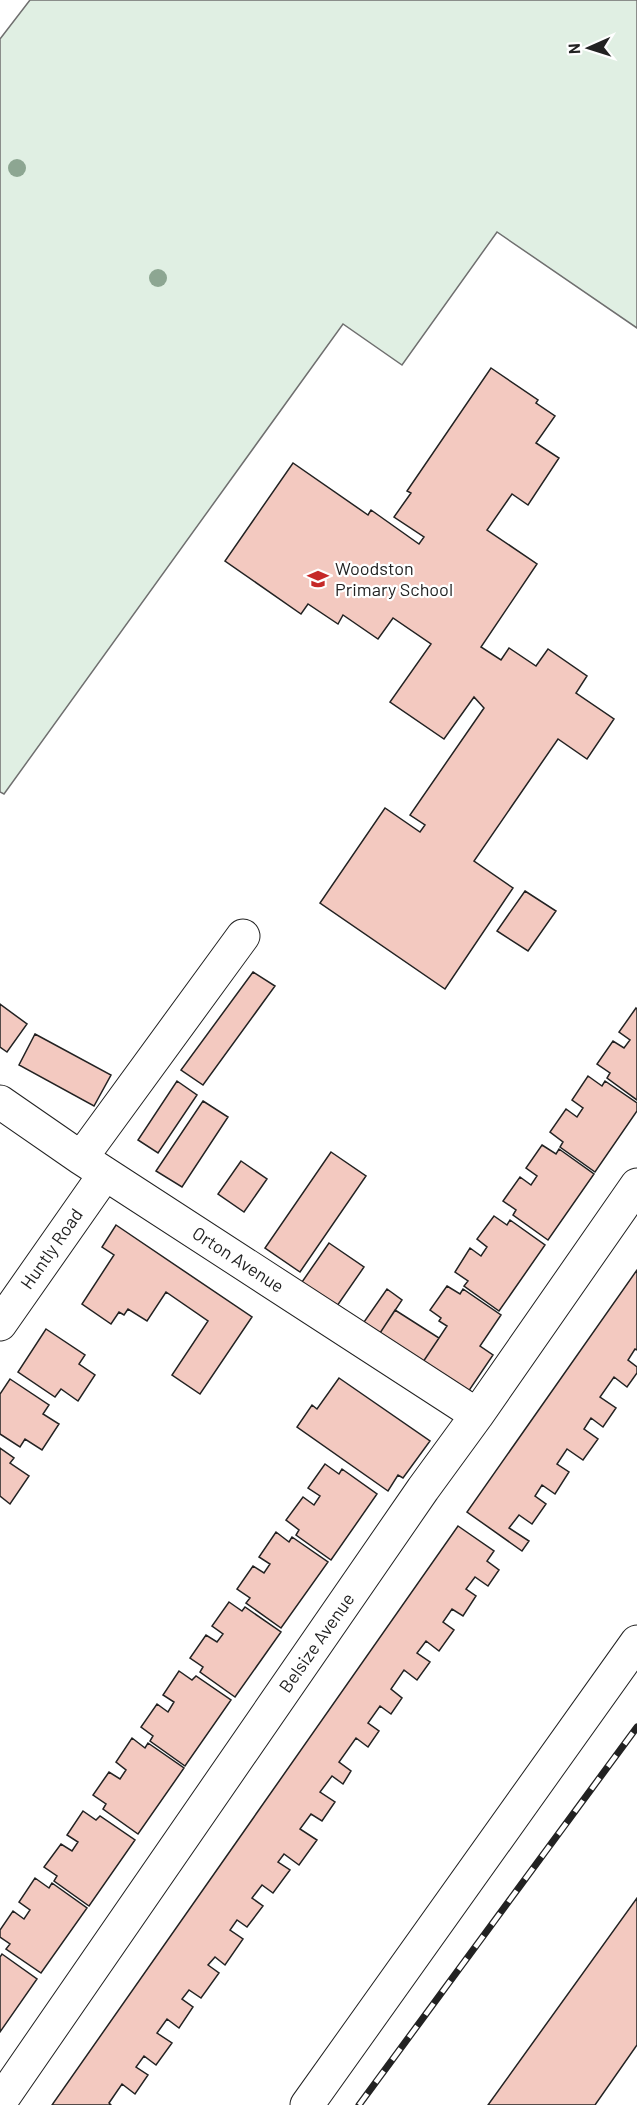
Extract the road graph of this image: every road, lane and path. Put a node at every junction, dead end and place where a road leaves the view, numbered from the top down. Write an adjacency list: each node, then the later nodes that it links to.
1 (243, 936): 3 (street, Huntly Road)
2 (0, 1102): 3 (street, Orton Avenue)
3 (93, 1166): 5 (street, Huntly Road); 6 (street, Orton Avenue)
4 (637, 1185): 6 (street, Belsize Avenue)
5 (0, 1324)
6 (477, 1415): 8 (street, Belsize Avenue)
7 (637, 1642): 9 (street)
8 (0, 2102)
9 (308, 2105)

